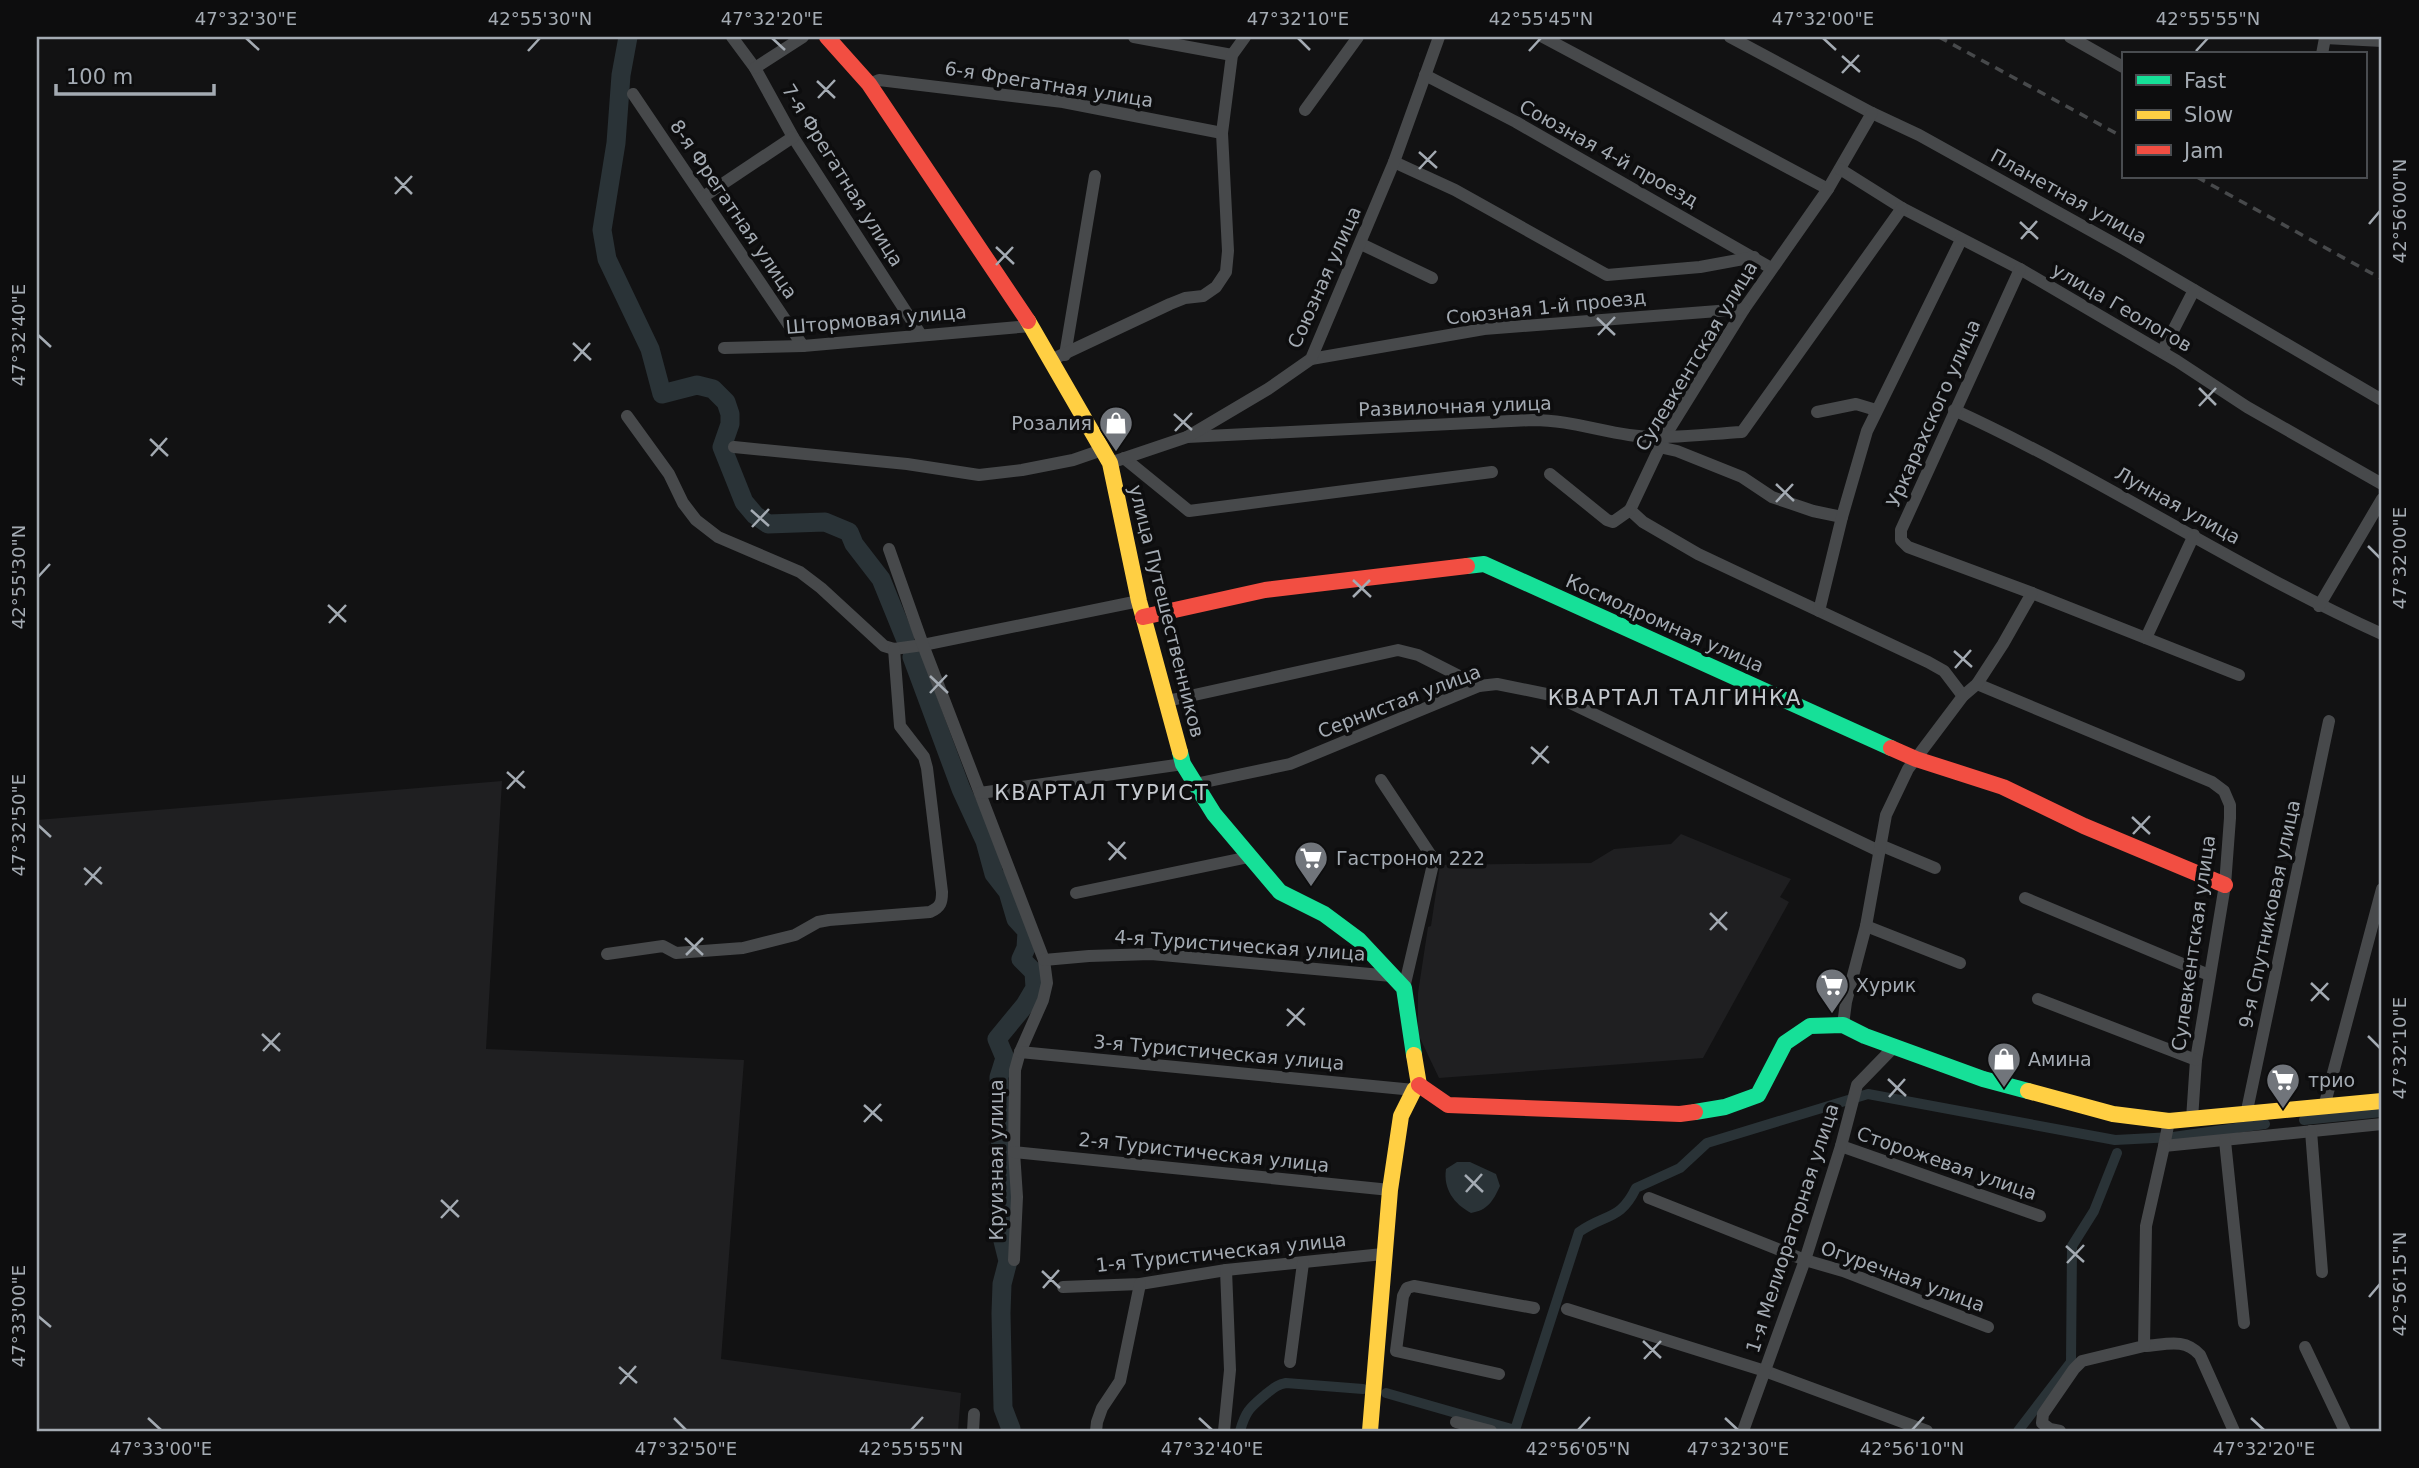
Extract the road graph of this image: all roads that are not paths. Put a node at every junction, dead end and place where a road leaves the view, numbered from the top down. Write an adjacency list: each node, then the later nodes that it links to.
1 (732, 37): 15 (street, 7-я Фрегатная улица)
2 (803, 37): 15 (street)
3 (827, 37): 17 (street, улица Путешественников)
4 (1134, 37): 13 (street)
5 (1245, 37): 13 (street)
6 (1358, 37): 19 (street)
7 (1439, 37): 16 (street, Союзная улица)
8 (1543, 37): 26 (street)
9 (1730, 37): 20 (street, Планетная улица)
10 (2070, 37): 14 (street)
11 (2324, 37): 12 (street)
12 (2382, 41)
13 (1232, 55): 21 (street)
14 (2122, 66)
15 (755, 68): 22 (street, 7-я Фрегатная улица)
16 (1425, 75): 23 (street, Союзная улица); 31 (street, Союзная 4-й проезд)
17 (869, 84): 21 (street, 6-я Фрегатная улица); 37 (street, улица Путешественников)
18 (633, 94): 27 (street, 8-я Фрегатная улица)
19 (1305, 110)
20 (1872, 113): 24 (street, Сулевкентская улица); 35 (street, Планетная улица)
21 (1222, 133): 42 (street)
22 (793, 137): 27 (street); 38 (street, 7-я Фрегатная улица)
23 (1394, 162): 30 (street, Союзная улица); 31 (street)
24 (1840, 169): 26 (street, Сулевкентская улица); 28 (street, улица Геологов)
25 (1095, 176): 42 (street)
26 (1828, 189): 32 (street, Сулевкентская улица)
27 (703, 197): 39 (street, 8-я Фрегатная улица)
28 (1902, 208): 29 (street, улица Геологов); 50 (street, Развилочная улица)
29 (1961, 240): 33 (street, улица Геологов); 45 (street)
30 (1361, 244): 34 (street); 43 (street, Союзная улица)
31 (1754, 257): 32 (street, Союзная 4-й проезд)
32 (1771, 268): 36 (street, Сулевкентская улица)
33 (2020, 270): 41 (street, улица Геологов); 46 (street, Уркарахского улица)
34 (1432, 278)
35 (2194, 290): 41 (street); 44 (street, Планетная улица)
36 (1744, 309): 43 (street, Союзная 1-й проезд); 50 (street, Сулевкентская улица)
37 (1031, 326): 38 (street, Штормовая улица); 42 (street, улица Путешественников)
38 (921, 335): 39 (street, Штормовая улица)
39 (803, 346): 40 (street, Штормовая улица)
40 (724, 348)
41 (2162, 352): 55 (street, улица Геологов)
42 (1058, 357): 52 (street, улица Путешественников)
43 (1311, 359): 49 (street, Союзная улица)
44 (2382, 400)
45 (1876, 410): 47 (street); 58 (street)
46 (1954, 410): 59 (street, Лунная улица); 61 (street, Уркарахского улица)
47 (1817, 412)
48 (627, 416): 68 (street)
49 (1187, 437): 50 (street, Развилочная улица); 52 (street, Союзная улица)
50 (1662, 442): 57 (street, Сулевкентская улица); 58 (street)
51 (734, 447): 52 (street, Союзная улица)
52 (1112, 457): 53 (street); 63 (street, улица Путешественников)
53 (1492, 472)
54 (1550, 474): 57 (street)
55 (2382, 484)
56 (2382, 499): 62 (street)
57 (1630, 510): 64 (street)
58 (1842, 517): 64 (street)
59 (2194, 536): 62 (street, Лунная улица); 66 (street)
60 (889, 549): 67 (street, Круизная улица)
61 (2032, 593): 66 (street); 70 (street)
62 (2319, 606): 65 (street, Лунная улица)
63 (1141, 609): 67 (street); 73 (street, улица Путешественников); 75 (street, Космодромная улица)
64 (1819, 611): 72 (street)
65 (2382, 634)
66 (2146, 638): 69 (street)
67 (923, 645): 68 (street); 79 (street, Круизная улица)
68 (894, 649): 88 (street)
69 (2239, 675)
70 (1977, 684): 72 (street); 83 (street, Сулевкентская улица)
71 (1479, 686): 73 (street); 78 (street, Сернистая улица); 80 (street, Сернистая улица)
72 (1963, 696): 75 (street)
73 (1167, 701): 76 (street, улица Путешественников)
74 (2329, 721): 102 (street, 9-я Спутниковая улица)
75 (1916, 759): 80 (street); 83 (street, Космодромная улица)
76 (1183, 764): 78 (street, улица Путешественников); 79 (street)
77 (1381, 780): 93 (street)
78 (1195, 784): 81 (street, улица Путешественников)
79 (980, 793): 89 (street, Круизная улица)
80 (1879, 848): 82 (street, Сернистая улица); 87 (street)
81 (1250, 857): 85 (street); 92 (street, улица Путешественников)
82 (1935, 868)
83 (2225, 885): 91 (street, Сулевкентская улица)
84 (2382, 889): 103 (street)
85 (1076, 893)
86 (2025, 898): 91 (street)
87 (1866, 926): 90 (street); 95 (street)
88 (607, 954)
89 (1044, 960): 92 (street, 4-я Туристическая улица); 97 (street, Круизная улица)
90 (1960, 963)
91 (2209, 975): 98 (street, Сулевкентская улица)
92 (1392, 976): 93 (street, улица Путешественников)
93 (1404, 988): 99 (street)
94 (2038, 999): 98 (street)
95 (1843, 1025): 96 (street); 99 (street)
96 (1894, 1047): 106 (street); 110 (street, 1-я Мелиораторная улица)
97 (1020, 1052): 99 (street, 3-я Туристическая улица); 111 (street, Круизная улица)
98 (2196, 1060): 104 (street, Сулевкентская улица)
99 (1416, 1087): 112 (street)
100 (2382, 1101): 103 (street)
101 (2296, 1110): 102 (street); 103 (street); 107 (street)
102 (2246, 1115): 104 (street)
103 (2334, 1115): 105 (street); 107 (street)
104 (2192, 1119): 106 (street)
105 (2382, 1124)
106 (2168, 1125): 109 (street)
107 (2306, 1131): 108 (street); 120 (street)
108 (2225, 1141): 109 (street); 125 (street)
109 (2164, 1145): 127 (street)
110 (1841, 1146): 114 (street, Сторожевая улица); 117 (street, 1-я Мелиораторная улица)
111 (1014, 1152): 112 (street, 2-я Туристическая улица); 116 (street, Круизная улица)
112 (1390, 1190): 115 (street)
113 (1649, 1198): 117 (street, Огуречная улица)
114 (2040, 1216)
115 (1383, 1254): 118 (street, 1-я Туристическая улица); 129 (street)
116 (1014, 1260)
117 (1805, 1261): 126 (street, Огуречная улица); 132 (street, 1-я Мелиораторная улица)
118 (1303, 1263): 119 (street, 1-я Туристическая улица); 131 (street)
119 (1226, 1270): 121 (street, 1-я Туристическая улица); 138 (street)
120 (2322, 1272)
121 (1140, 1284): 122 (street, 1-я Туристическая улица); 137 (street)
122 (1063, 1287)
123 (1534, 1308): 130 (street)
124 (1567, 1309): 132 (street)
125 (2244, 1324)
126 (1988, 1327)
127 (2144, 1346): 143 (street); 144 (street)
128 (2305, 1347): 145 (street)
129 (1377, 1348): 130 (street); 139 (street)
130 (1396, 1351): 133 (street)
131 (1290, 1362)
132 (1765, 1371): 141 (street, 1-я Мелиораторная улица); 142 (street)
133 (1499, 1374)
134 (974, 1413): 136 (street)
135 (1456, 1422): 140 (street)
136 (973, 1431)
137 (1096, 1431)
138 (1224, 1431)
139 (1370, 1431)
140 (1491, 1431)
141 (1743, 1431)
142 (1927, 1431)
143 (2060, 1431)
144 (2234, 1431)
145 (2345, 1431)

